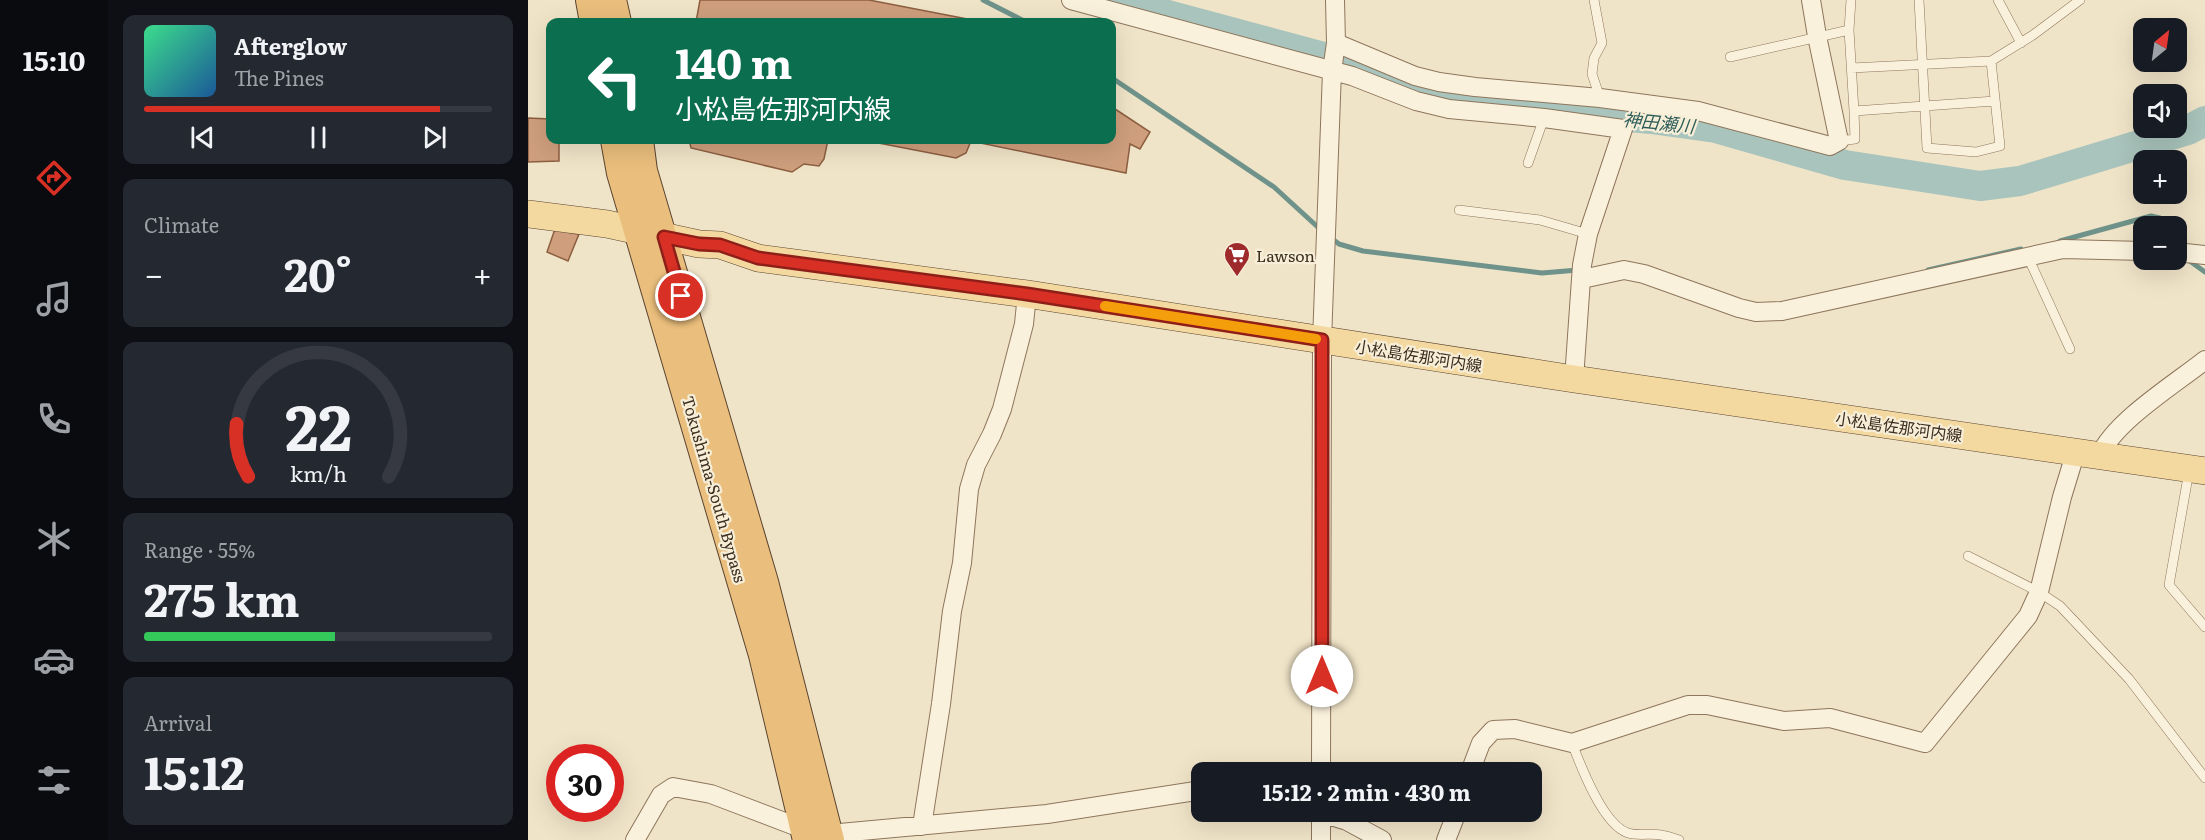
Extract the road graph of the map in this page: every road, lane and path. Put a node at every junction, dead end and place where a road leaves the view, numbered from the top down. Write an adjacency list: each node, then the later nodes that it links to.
1 (590, 0): 11 (highway)
2 (612, 0): 12 (highway)
3 (1071, 0): 16 (street)
4 (1335, 0): 16 (street)
5 (1594, 0): 21 (lane)
6 (1811, 0): 14 (street)
7 (1851, 0): 13 (lane)
8 (1919, 0): 19 (lane)
9 (1998, 0): 15 (lane)
10 (2080, 0): 15 (lane)
11 (593, 18)
12 (616, 18)
13 (1849, 30): 14 (lane); 20 (lane)
14 (1817, 36): 17 (lane); 26 (street)
15 (2021, 43): 18 (lane)
16 (1334, 57): 21 (street); 25 (street); 38 (street)
17 (1730, 57)
18 (1991, 61): 19 (lane); 22 (lane)
19 (1924, 64): 20 (lane); 23 (lane)
20 (1851, 68): 24 (lane)
21 (1600, 98): 26 (street)
22 (1995, 100): 23 (lane); 23 (lane)
23 (1925, 106): 24 (lane)
24 (1854, 111): 26 (lane)
25 (1544, 118): 29 (lane); 33 (street)
26 (1839, 141)
27 (616, 144): 32 (highway, Tokushima-South Bypass)
28 (640, 144): 32 (highway, Tokushima-South Bypass)
29 (1528, 163)
30 (1459, 210): 33 (lane)
31 (528, 214): 32 (main road, 小松島佐那河内線)
32 (651, 234): 37 (main road, 小松島佐那河内線); 56 (highway, Tokushima-South Bypass)
33 (1588, 234): 36 (street)
34 (2133, 251): 35 (street)
35 (2027, 255): 36 (street); 39 (lane)
36 (1582, 273): 41 (street)
37 (1027, 294): 38 (main road, 小松島佐那河内線); 55 (street)
38 (1322, 340): 41 (main road, 小松島佐那河内線); 48 (street)
39 (2070, 349)
40 (2205, 360): 42 (street)
41 (1574, 378): 42 (main road, 小松島佐那河内線)
42 (2088, 453): 43 (main road, 小松島佐那河内線); 45 (street)
43 (2197, 470): 46 (lane)
44 (1968, 556): 45 (lane)
45 (2039, 592): 47 (street); 50 (lane)
46 (2205, 627)
47 (1572, 743): 49 (street); 61 (lane)
48 (1321, 762)
49 (1474, 762)
50 (2205, 778)
51 (1191, 792): 55 (street)
52 (1320, 822): 58 (street)
53 (1349, 822): 59 (street)
54 (1453, 822): 60 (street)
55 (922, 826): 56 (street)
56 (817, 836): 57 (street)
57 (635, 840)
58 (1321, 840)
59 (1382, 840)
60 (1446, 840)
61 (1679, 840)

